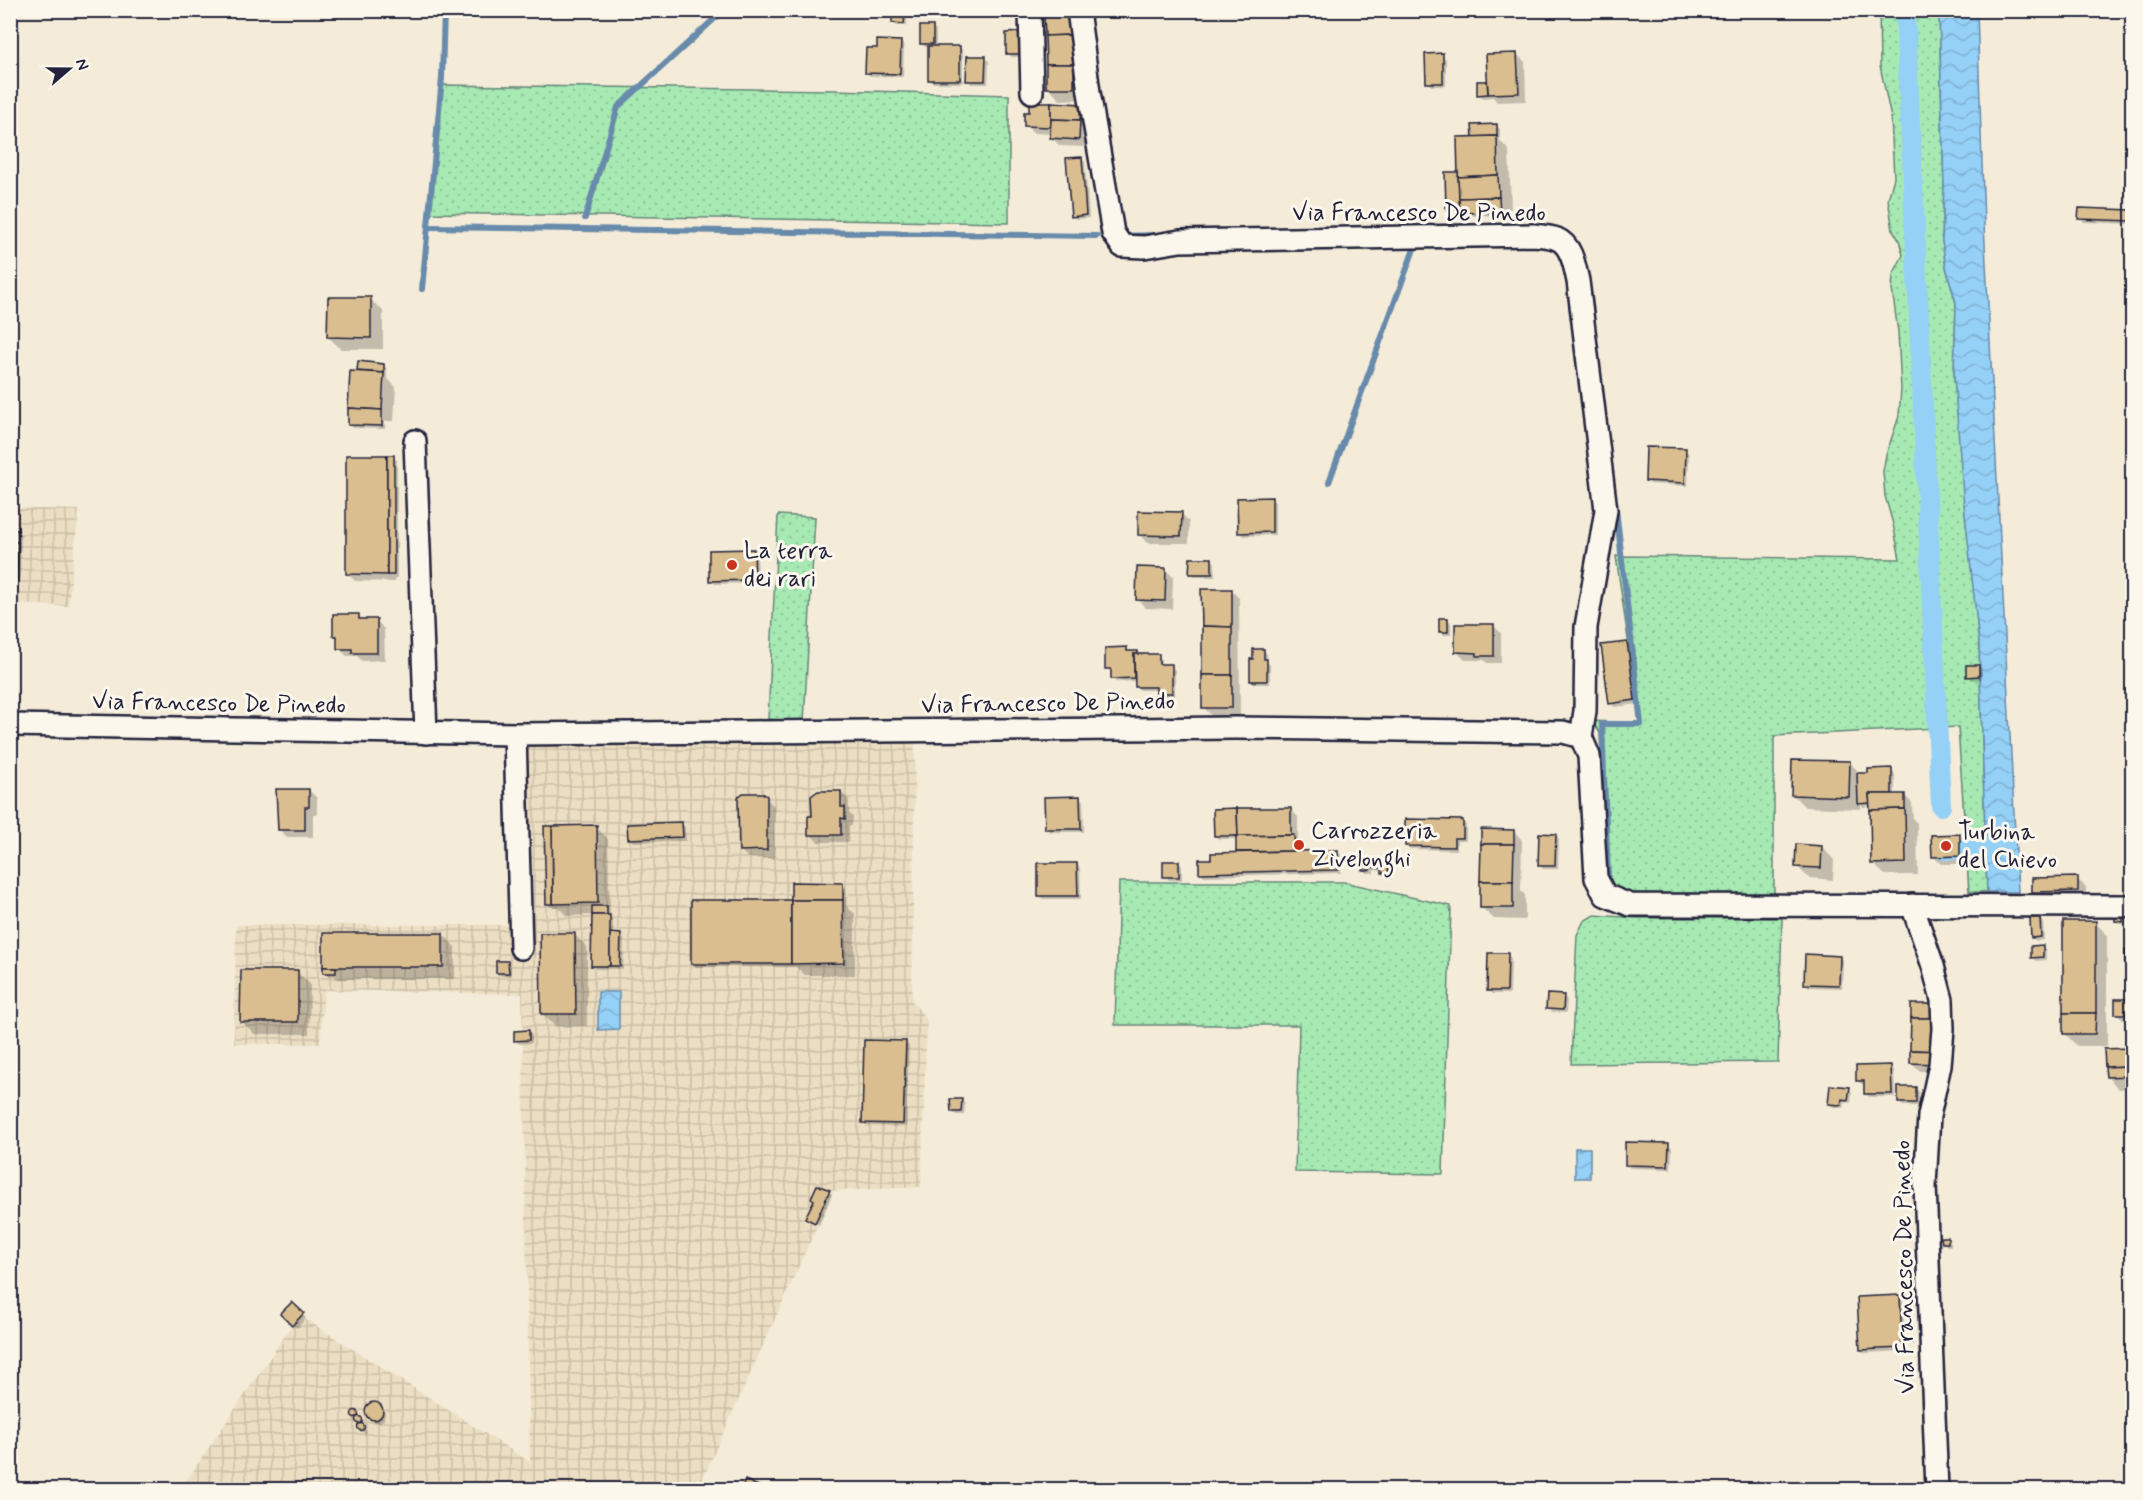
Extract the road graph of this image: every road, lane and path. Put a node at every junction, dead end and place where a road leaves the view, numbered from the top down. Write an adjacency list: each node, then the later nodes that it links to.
1 (1030, 10): 3 (street)
2 (1078, 10): 8 (street, Via Francesco De Pinedo)
3 (1032, 92)
4 (415, 441): 6 (street)
5 (10, 725): 6 (street, Via Francesco De Pinedo)
6 (426, 733): 7 (street, Via Francesco De Pinedo)
7 (515, 734): 8 (street, Via Francesco De Pinedo); 11 (street)
8 (1581, 737): 9 (street, Via Francesco De Pinedo)
9 (1912, 905): 10 (street, Via Francesco De Pinedo); 12 (street, Via Francesco De Pinedo)
10 (2133, 906)
11 (521, 948)
12 (1937, 1490)

